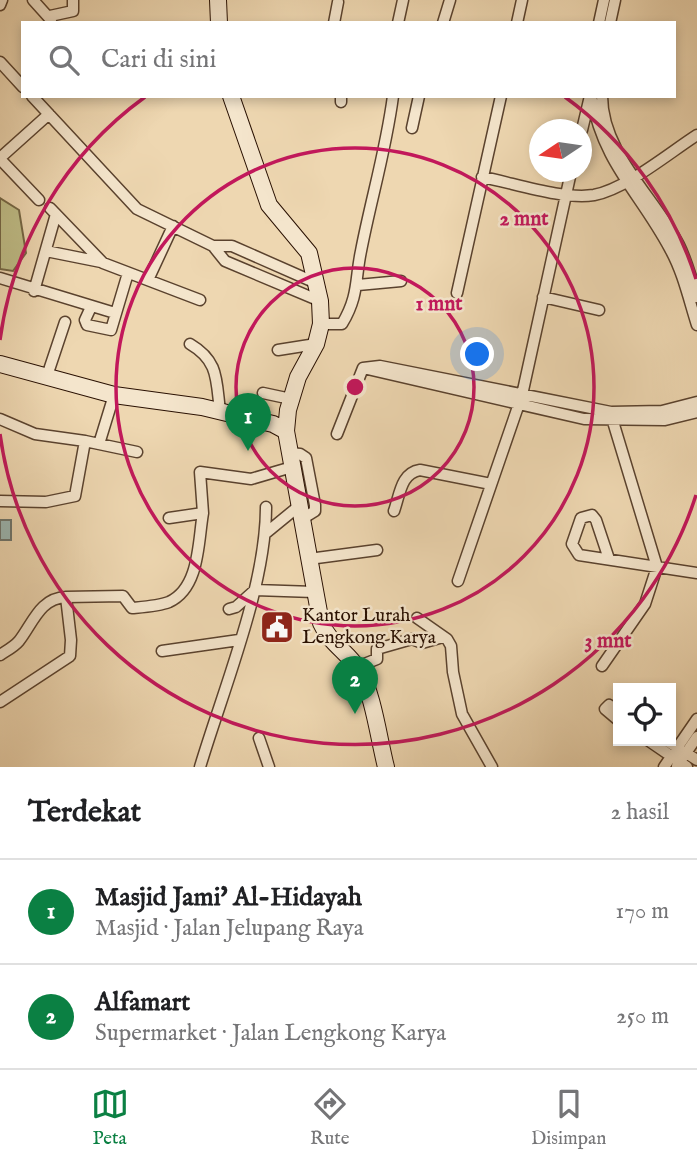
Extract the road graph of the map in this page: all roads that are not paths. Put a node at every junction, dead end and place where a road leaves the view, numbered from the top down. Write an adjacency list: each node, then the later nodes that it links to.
1 (33, 0): 10 (street)
2 (218, 0): 11 (street)
3 (403, 0): 13 (street)
4 (450, 0): 14 (street)
5 (522, 0): 15 (street)
6 (604, 0): 16 (street)
7 (615, 0): 17 (street)
8 (338, 2): 12 (street)
9 (73, 5): 10 (street)
10 (51, 19)
11 (219, 21)
12 (334, 21)
13 (398, 21)
14 (444, 21)
15 (517, 21)
16 (599, 21)
17 (610, 21)
18 (0, 62): 19 (street)
19 (21, 84)
20 (34, 98): 28 (street)
21 (232, 98): 48 (street)
22 (393, 98): 49 (street)
23 (419, 98): 30 (street)
24 (501, 98): 33 (street)
25 (590, 98): 29 (street)
26 (591, 98): 34 (street)
27 (602, 98): 34 (street)
28 (47, 113): 32 (street); 38 (street)
29 (585, 119)
30 (412, 128)
31 (697, 135): 34 (street)
32 (0, 158): 37 (street)
33 (482, 177): 36 (street); 51 (street)
34 (630, 178): 36 (street); 53 (street); 61 (street)
35 (568, 182): 36 (street)
36 (565, 194): 52 (street)
37 (39, 200)
38 (173, 226): 39 (street); 46 (street)
39 (213, 246): 41 (street); 43 (street)
40 (46, 251): 42 (street); 42 (street); 50 (street)
41 (253, 256): 43 (street); 48 (street)
42 (103, 263): 44 (street)
43 (247, 270): 55 (street)
44 (128, 273): 46 (street); 58 (street)
45 (0, 278): 50 (street)
46 (148, 280): 54 (street)
47 (401, 281): 49 (street)
48 (316, 283): 55 (street)
49 (358, 285): 60 (street)
50 (34, 291): 56 (street)
51 (457, 293)
52 (543, 297): 57 (street); 70 (street)
53 (697, 297)
54 (200, 300)
55 (320, 301): 60 (street)
56 (91, 307): 58 (street); 58 (street)
57 (599, 310)
58 (115, 313)
59 (65, 322): 66 (street)
60 (321, 324): 63 (street)
61 (697, 325)
62 (191, 344): 72 (street)
63 (316, 344): 64 (street); 69 (street)
64 (278, 350)
65 (0, 364): 66 (street)
66 (47, 376): 68 (street)
67 (262, 393): 69 (street)
68 (114, 395): 72 (street); 79 (street)
69 (291, 399): 76 (street)
70 (520, 400): 74 (street); 77 (street); 82 (street)
71 (697, 402): 74 (street)
72 (220, 411): 76 (street)
73 (697, 412): 74 (street)
74 (611, 417): 93 (street)
75 (0, 419): 78 (street)
76 (286, 431): 81 (street)
77 (337, 434)
78 (85, 441): 79 (street); 83 (street)
79 (99, 444): 80 (street)
80 (137, 452)
81 (291, 460): 86 (street); 87 (street)
82 (491, 484): 85 (street); 95 (street)
83 (0, 501)
84 (266, 508): 89 (street)
85 (394, 510)
86 (301, 512): 89 (street); 91 (street)
87 (203, 513): 88 (street); 98 (street)
88 (169, 518)
89 (266, 533): 96 (street)
90 (377, 550): 91 (street)
91 (309, 559): 97 (street)
92 (609, 559): 93 (street)
93 (657, 567): 94 (street); 105 (street)
94 (697, 573)
95 (458, 581)
96 (255, 590): 97 (street); 99 (street); 102 (street)
97 (314, 592): 106 (street)
98 (66, 597): 104 (street); 107 (street)
99 (229, 609)
100 (416, 618): 101 (street)
101 (443, 637): 106 (street); 119 (street)
102 (239, 640): 103 (street); 116 (street)
103 (162, 651)
104 (0, 655)
105 (601, 666)
106 (357, 667): 118 (street)
107 (0, 702)
108 (613, 708): 109 (street)
109 (613, 716)
110 (697, 719): 114 (street)
111 (697, 737): 114 (street)
112 (259, 738): 117 (street)
113 (659, 746): 114 (street)
114 (678, 756): 115 (street); 120 (street)
115 (697, 760)
116 (200, 767)
117 (269, 767)
118 (386, 767)
119 (492, 767)
120 (664, 767)

